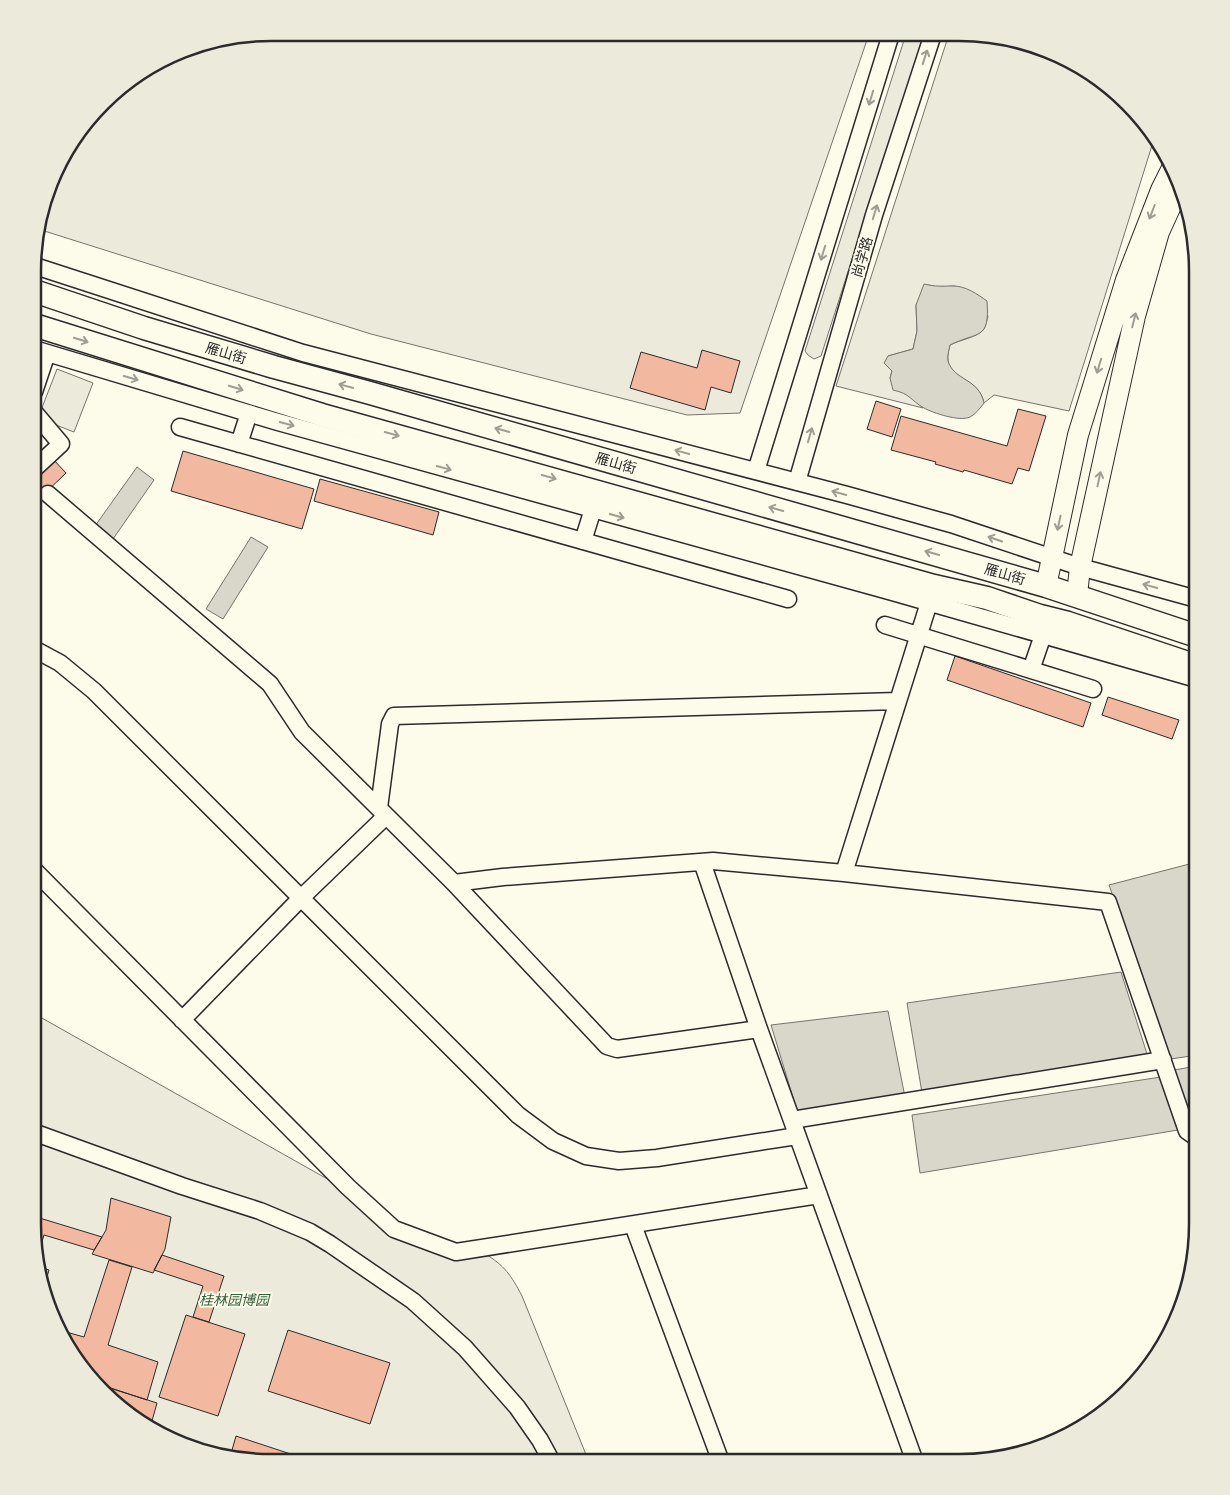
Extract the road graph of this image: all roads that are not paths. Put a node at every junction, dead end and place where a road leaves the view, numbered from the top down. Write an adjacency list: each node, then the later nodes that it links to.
1 (889, 41): 14 (street, one-way to 14)
2 (931, 41): 15 (street, 尚学路, one-way to 2)
3 (1168, 176): 19 (main road, one-way to 19)
4 (1176, 195): 20 (main road, one-way to 4)
5 (41, 268): 14 (street, one-way to 5)
6 (41, 293): 21 (highway, 雁山街, one-way to 6)
7 (41, 327): 22 (highway, 雁山街, one-way to 22)
8 (41, 351): 9 (street, one-way to 9)
9 (249, 413): 12 (street); 17 (street, one-way to 17)
10 (41, 420): 13 (street)
11 (180, 427): 12 (street)
12 (239, 444): 18 (street)
13 (41, 463)
14 (756, 471): 15 (street)
15 (797, 482): 19 (street, one-way to 15)
16 (48, 494): 36 (street)
17 (592, 509): 18 (street); 22 (street, one-way to 22)
18 (583, 541): 25 (street)
19 (1052, 558): 20 (street); 21 (main road)
20 (1080, 567): 23 (main road); 24 (street, one-way to 20)
21 (1046, 586): 23 (highway, 雁山街)
22 (931, 594): 28 (street); 29 (street); 31 (highway, 雁山街)
23 (1076, 595): 27 (highway, 雁山街)
24 (1189, 597)
25 (788, 599)
26 (885, 625): 28 (street)
27 (1189, 633)
28 (918, 635): 32 (street); 35 (street)
29 (1043, 635): 32 (street); 33 (street)
30 (41, 653): 41 (street)
31 (1189, 663)
32 (1031, 670): 34 (street)
33 (1189, 677)
34 (1093, 689)
35 (897, 701): 36 (street); 38 (street)
36 (383, 812): 40 (street); 41 (street)
37 (702, 862): 38 (street); 40 (street); 43 (street)
38 (844, 873): 44 (street)
39 (41, 877): 42 (street)
40 (454, 884): 43 (street)
41 (301, 898): 42 (street); 48 (street)
42 (182, 1020): 50 (street)
43 (759, 1029): 45 (street)
44 (1163, 1060): 45 (street); 46 (street)
45 (792, 1120): 48 (street)
46 (1189, 1132)
47 (41, 1135): 51 (street)
48 (797, 1136): 49 (street)
49 (819, 1195): 50 (street); 53 (street)
50 (634, 1225): 52 (street)
51 (548, 1454)
52 (718, 1454)
53 (912, 1454)

